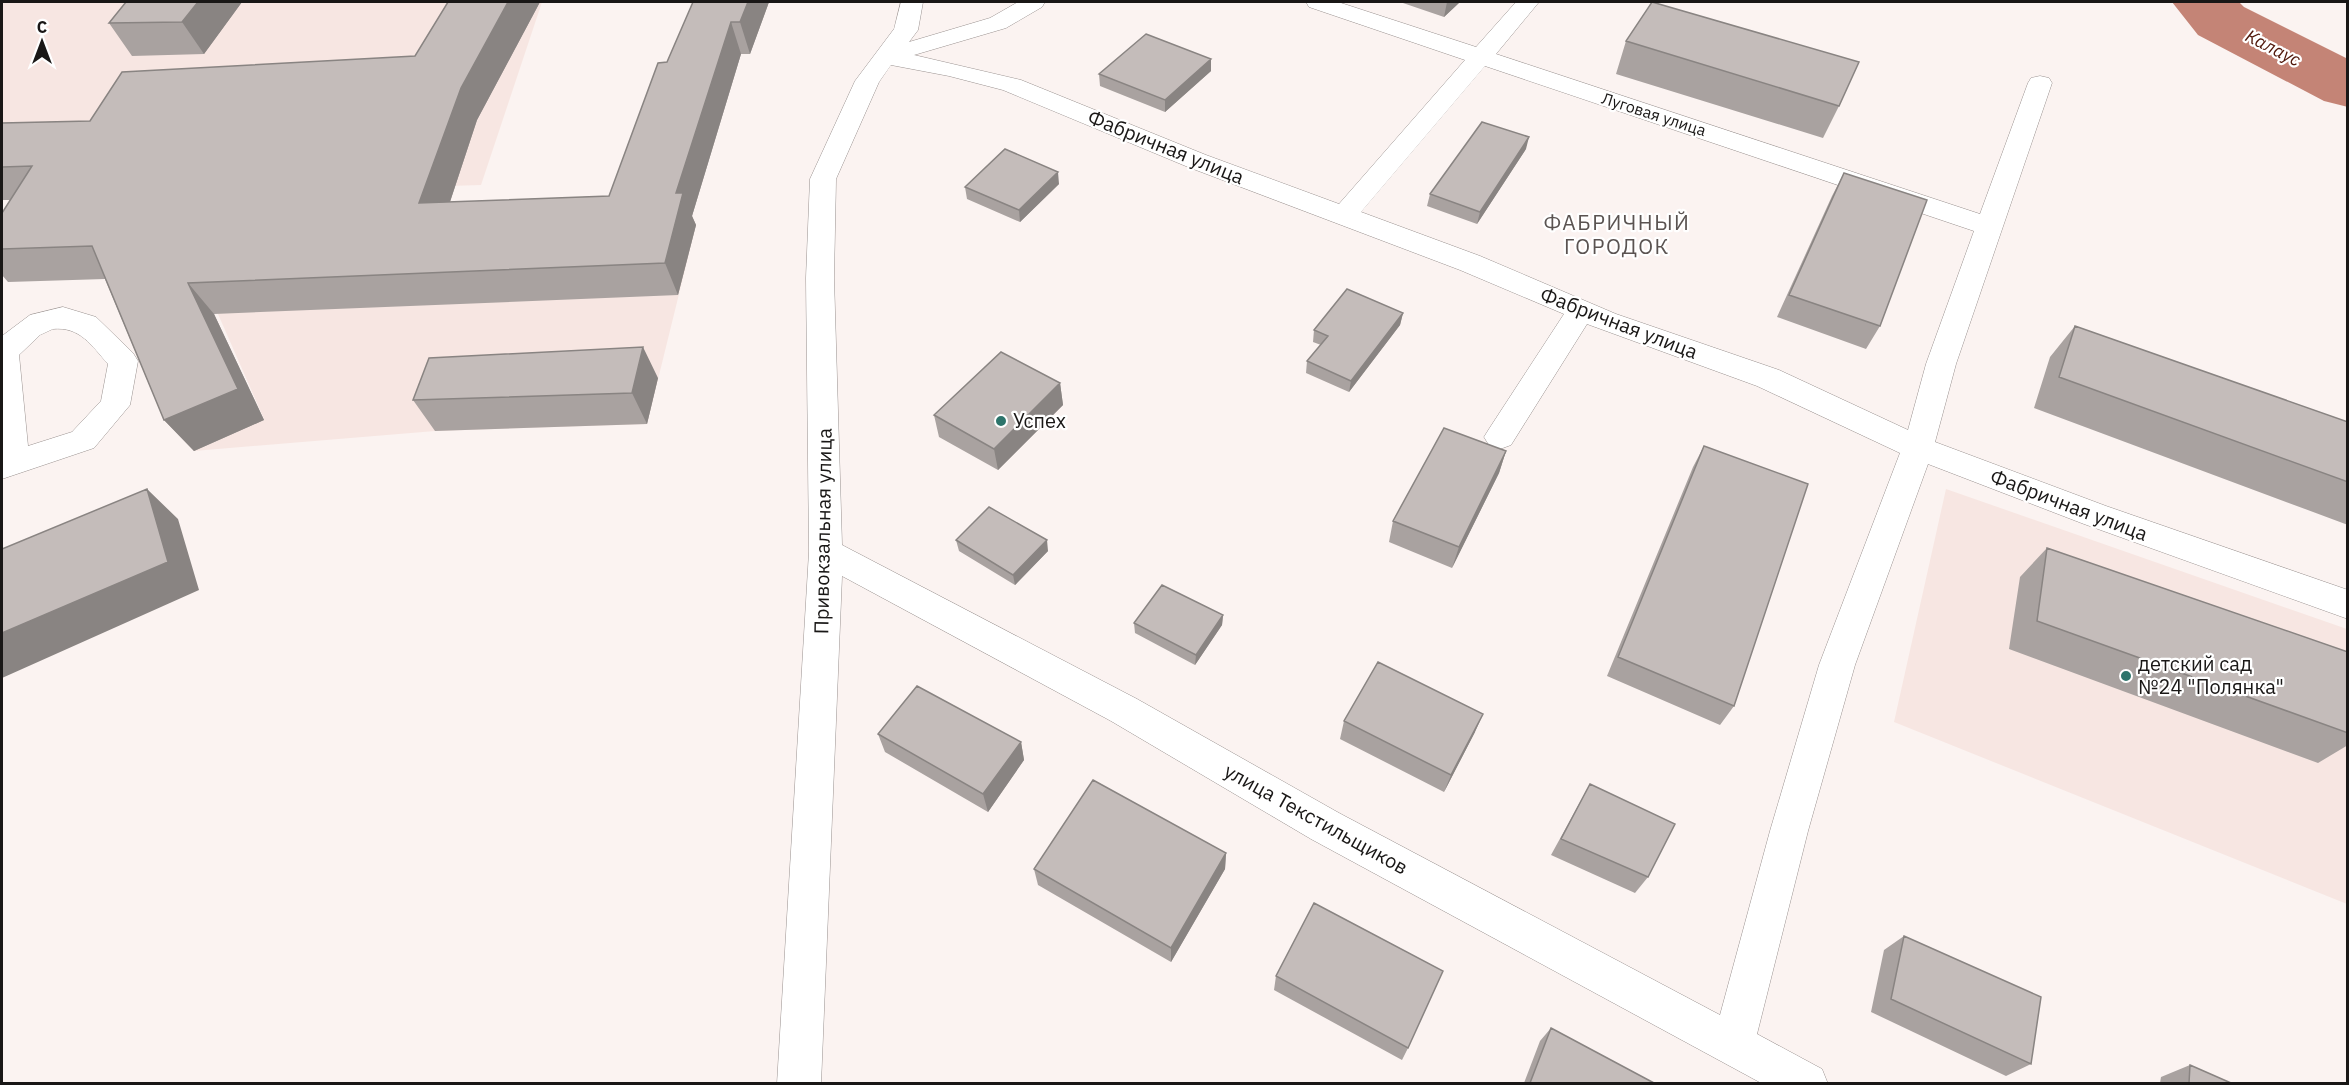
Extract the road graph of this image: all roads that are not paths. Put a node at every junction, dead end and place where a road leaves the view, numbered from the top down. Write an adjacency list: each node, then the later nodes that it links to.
1 (912, 2): 6 (street, Привокзальная улица)
2 (1034, 2): 6 (street)
3 (1317, 2): 5 (street, Луговая улица)
4 (1528, 2): 5 (street)
5 (1479, 56): 8 (street); 9 (street, Луговая улица)
6 (885, 57): 8 (street, Фабричная улица); 14 (street, Привокзальная улица)
7 (2040, 83): 9 (street)
8 (1344, 215): 10 (street, Фабричная улица)
9 (1991, 227): 12 (street)
10 (1581, 311): 11 (street); 12 (street, Фабричная улица)
11 (1500, 437)
12 (1918, 448): 15 (street, Фабричная улица); 16 (street)
13 (8, 465): 13 (street)
14 (826, 552): 16 (street, улица Текстильщиков); 17 (street, Привокзальная улица)
15 (2348, 604)
16 (1733, 1044): 18 (street, улица Текстильщиков)
17 (799, 1083)
18 (1807, 1083)

